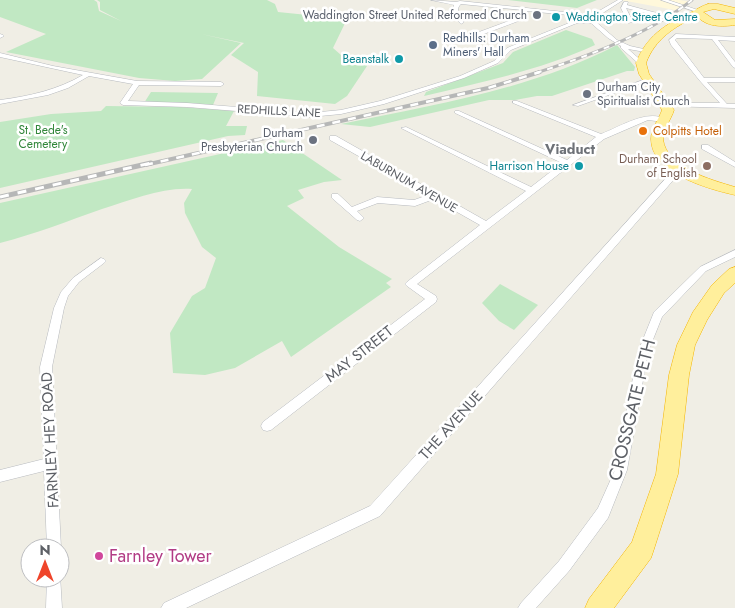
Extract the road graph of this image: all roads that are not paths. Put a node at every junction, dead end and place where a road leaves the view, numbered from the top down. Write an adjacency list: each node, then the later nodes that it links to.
1 (433, 0): 5 (street)
2 (621, 0): 6 (street); 14 (street, REDHILLS LANE)
3 (664, 0): 4 (street)
4 (678, 3): 7 (street); 12 (street)
5 (457, 4): 10 (street); 17 (street)
6 (624, 6): 13 (street); 19 (street)
7 (710, 6): 8 (highway); 12 (highway)
8 (721, 7): 9 (highway); 11 (highway)
9 (735, 7)
10 (524, 9): 14 (street); 20 (street)
11 (735, 11)
12 (699, 12): 15 (highway); 16 (highway)
13 (661, 15)
14 (592, 19): 23 (street); 32 (street, REDHILLS LANE)
15 (681, 20): 16 (highway); 24 (highway)
16 (706, 20): 18 (highway)
17 (461, 22)
18 (735, 22)
19 (631, 26)
20 (482, 33)
21 (714, 38): 22 (street); 27 (street); 30 (street)
22 (735, 39)
23 (619, 44): 24 (street); 26 (street)
24 (647, 47): 26 (highway)
25 (0, 55): 28 (street)
26 (641, 63): 29 (highway)
27 (735, 66)
28 (87, 75): 32 (street); 34 (street)
29 (648, 80): 36 (street); 37 (highway)
30 (702, 80): 31 (street); 38 (street)
31 (735, 80)
32 (137, 83): 33 (street)
33 (221, 84)
34 (0, 102)
35 (515, 102): 43 (street)
36 (576, 105)
37 (667, 105): 38 (street); 41 (highway)
38 (726, 106): 39 (street)
39 (735, 106)
40 (457, 112): 48 (street)
41 (664, 120): 43 (street); 50 (highway)
42 (404, 128): 51 (street)
43 (601, 137): 48 (street)
44 (333, 138): 54 (street, LABURNUM AVENUE)
45 (705, 147): 47 (street)
46 (735, 156): 47 (street)
47 (726, 159): 49 (street)
48 (568, 163): 51 (street)
49 (735, 165)
50 (678, 169): 52 (highway); 67 (street, THE AVENUE)
51 (530, 190): 57 (street)
52 (735, 191)
53 (335, 196): 55 (street)
54 (434, 196): 55 (street); 57 (street, LABURNUM AVENUE)
55 (351, 210): 56 (street)
56 (360, 218)
57 (486, 226): 61 (street, MAY STREET)
58 (735, 253): 68 (street, CROSSGATE PETH)
59 (101, 260): 62 (street, FARNLEY HEY ROAD)
60 (735, 273): 69 (highway)
61 (267, 426)
62 (51, 463): 63 (street); 64 (street, FARNLEY HEY ROAD)
63 (0, 476)
64 (54, 538)
65 (54, 588): 66 (street)
66 (54, 608)
67 (169, 608)
68 (526, 608)
69 (598, 608)

